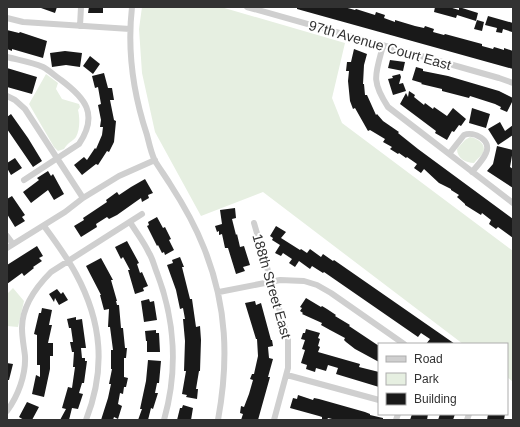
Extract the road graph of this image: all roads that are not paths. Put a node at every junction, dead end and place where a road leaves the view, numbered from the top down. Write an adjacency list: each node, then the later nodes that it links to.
1 (81, 7): 5 (street)
2 (132, 7): 6 (street)
3 (247, 7): 7 (street, 97th Avenue Court East)
4 (7, 18): 5 (street)
5 (80, 26): 6 (street)
6 (130, 29): 13 (street)
7 (383, 46): 9 (street, 97th Avenue Court East); 11 (street)
8 (7, 57): 12 (street)
9 (513, 83)
10 (7, 96): 12 (street)
11 (449, 154): 14 (street); 14 (street)
12 (58, 159): 15 (street); 16 (street)
13 (155, 160): 16 (street); 27 (street)
14 (472, 172): 17 (street)
15 (24, 180)
16 (83, 198): 21 (street)
17 (513, 203)
18 (142, 214): 19 (street)
19 (130, 222): 25 (street); 33 (street)
20 (254, 222): 26 (street, 188th Street East)
21 (44, 226): 23 (street); 25 (street)
22 (7, 236): 23 (street)
23 (13, 244): 24 (street)
24 (7, 248)
25 (68, 261): 31 (street); 32 (street)
26 (271, 281): 27 (street); 28 (street); 29 (street, 188th Street East)
27 (219, 292): 34 (street)
28 (403, 343)
29 (287, 375): 30 (street); 35 (street, 188th Street East)
30 (378, 400)
31 (7, 411)
32 (86, 420)
33 (164, 420)
34 (218, 420)
35 (274, 420)

